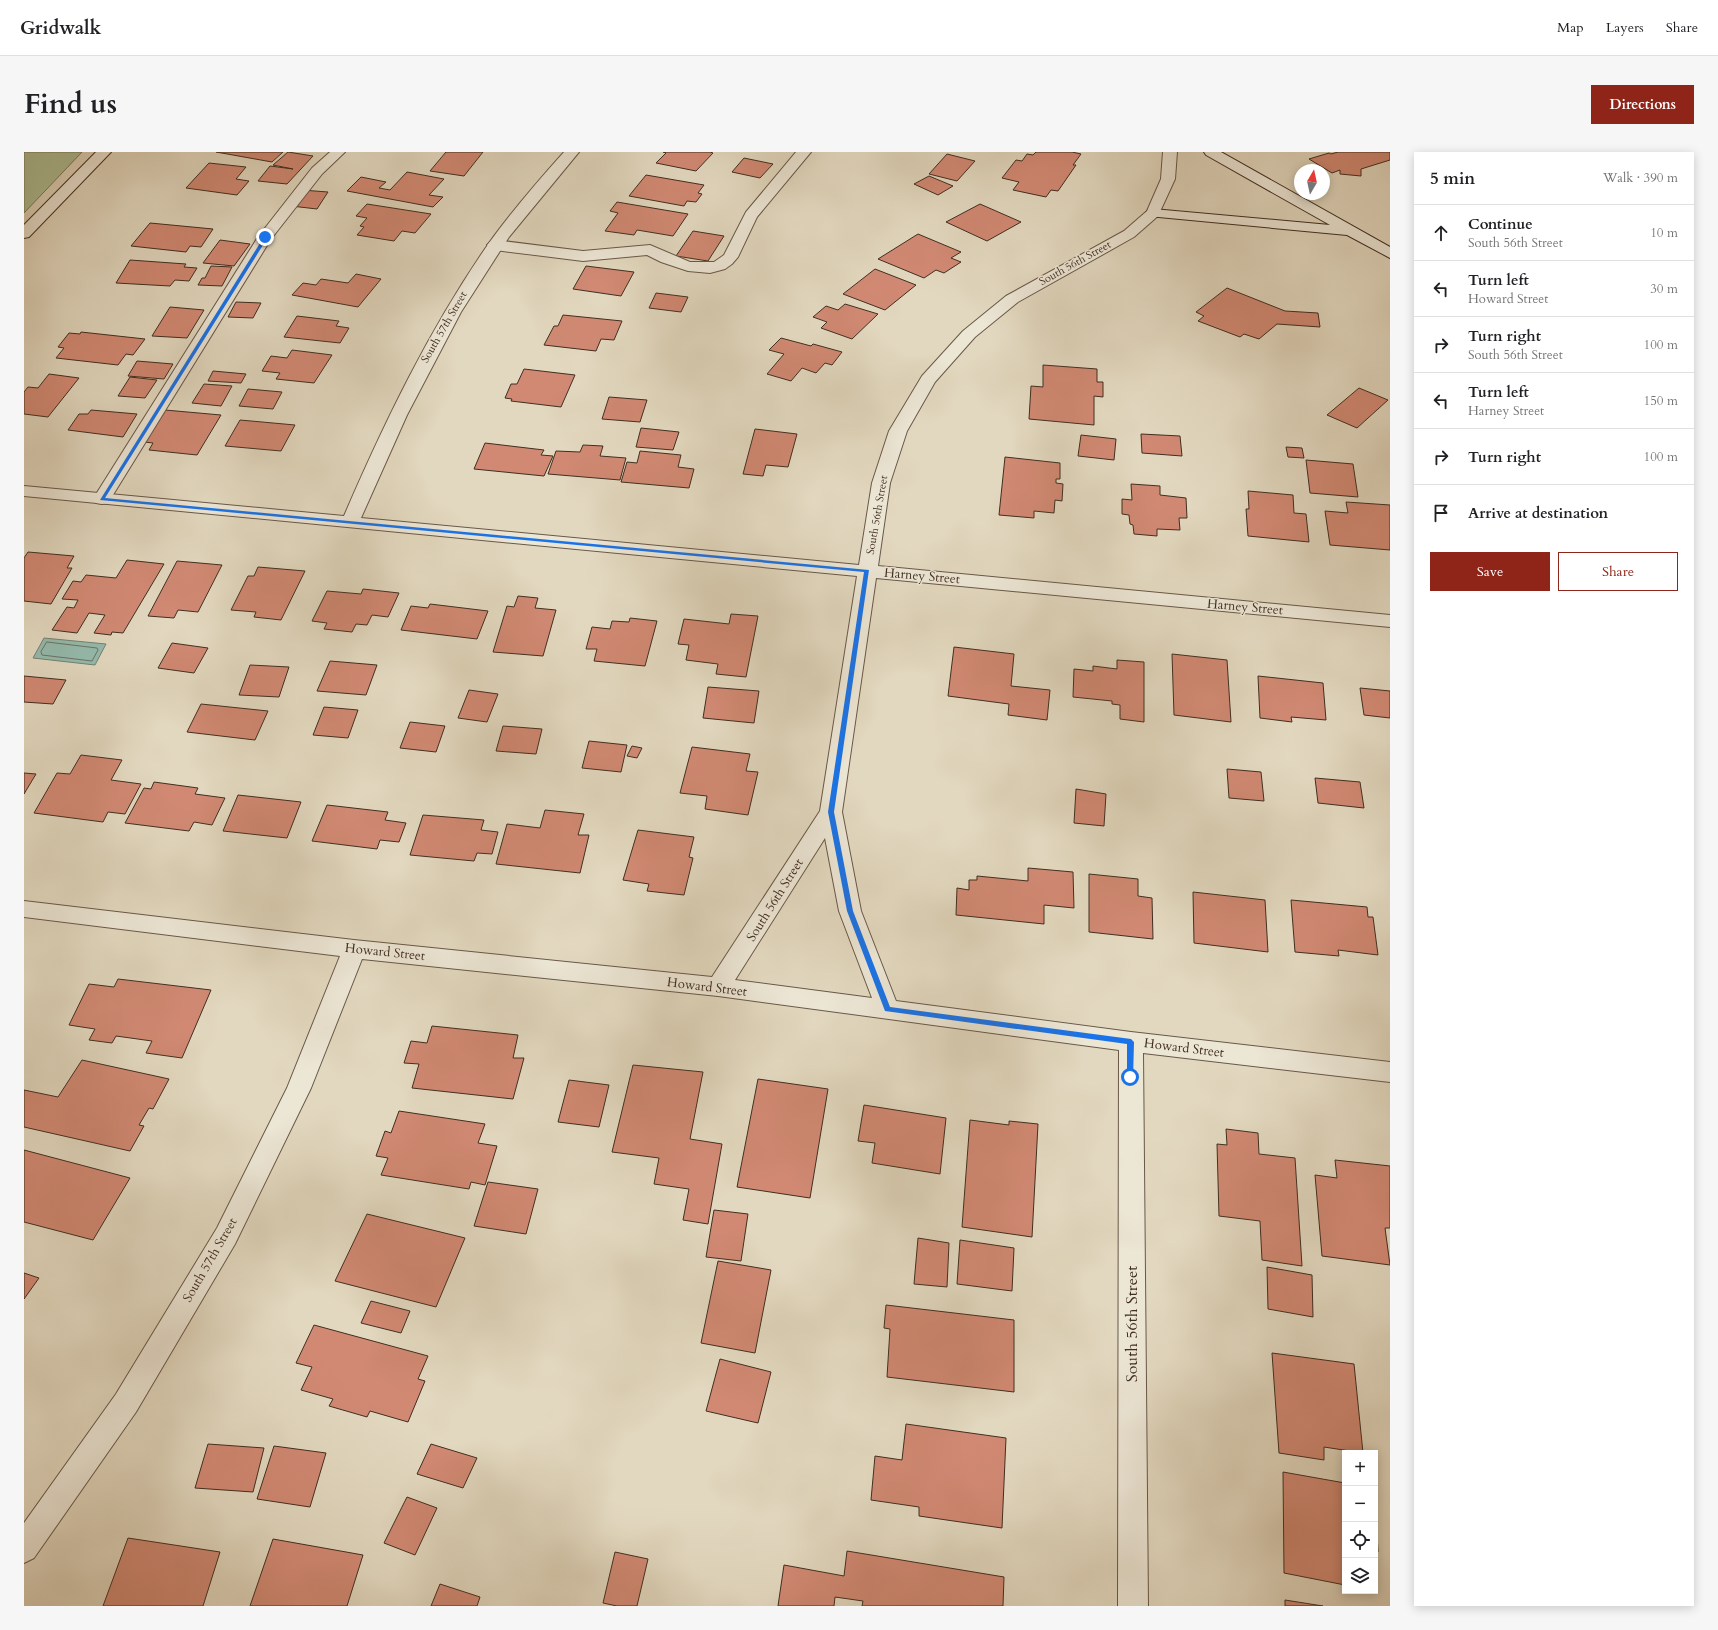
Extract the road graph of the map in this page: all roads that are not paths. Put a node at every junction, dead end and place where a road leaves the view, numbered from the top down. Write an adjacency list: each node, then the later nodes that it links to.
1 (104, 152): 9 (street)
2 (338, 152): 13 (street)
3 (572, 152): 10 (street, South 57th Street)
4 (804, 152): 10 (street)
5 (1170, 152): 7 (street, South 56th Street)
6 (1211, 152): 8 (street)
7 (1153, 213): 8 (street); 15 (street, South 56th Street)
8 (1352, 232): 11 (street)
9 (24, 234)
10 (495, 245): 14 (street, South 57th Street)
11 (1390, 253)
12 (24, 491): 13 (street, Harney Street)
13 (102, 499): 14 (street, Harney Street)
14 (350, 523): 15 (street, Harney Street)
15 (867, 571): 16 (street, Harney Street); 17 (street, South 56th Street)
16 (1390, 620)
17 (831, 812): 20 (street, South 56th Street); 21 (street, South 56th Street)
18 (24, 909): 19 (street, Howard Street)
19 (354, 949): 20 (street, Howard Street); 24 (street, South 57th Street)
20 (718, 987): 21 (street, Howard Street)
21 (888, 1010): 22 (street, Howard Street)
22 (1131, 1042): 23 (street, Howard Street); 25 (street, South 56th Street)
23 (1390, 1072)
24 (24, 1548)
25 (1133, 1606)

